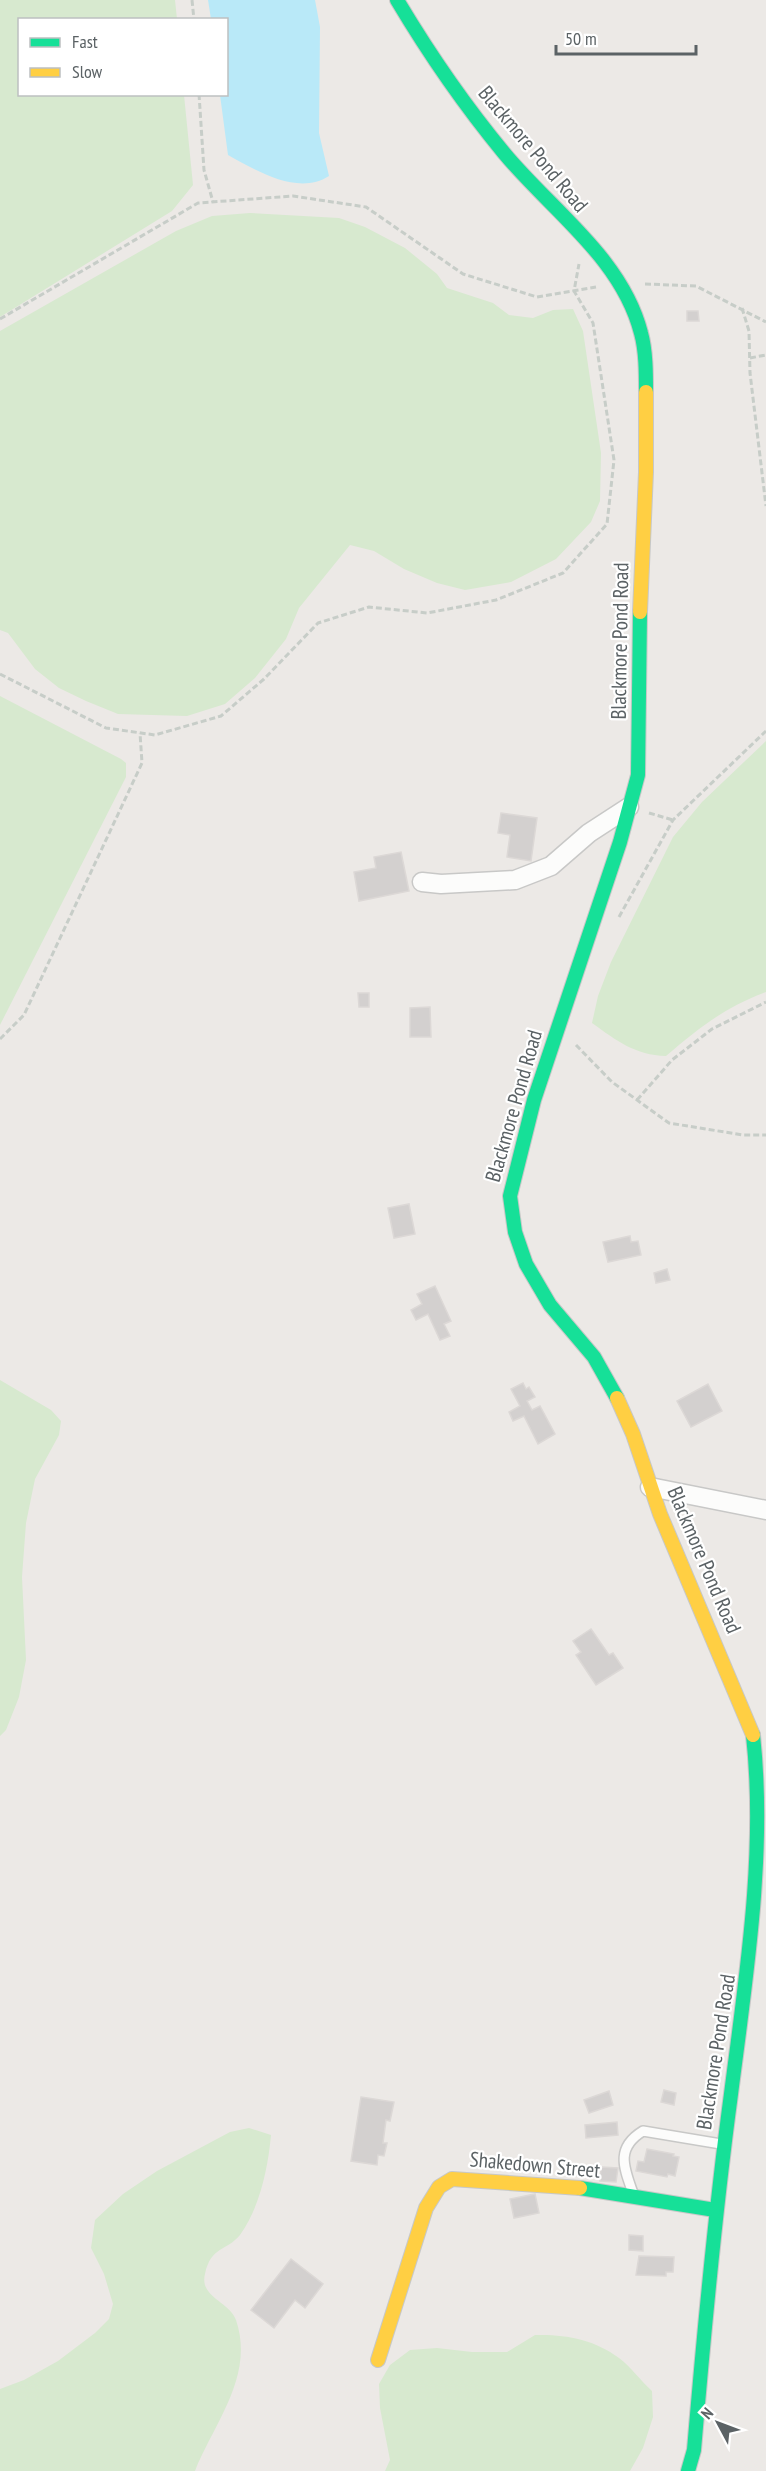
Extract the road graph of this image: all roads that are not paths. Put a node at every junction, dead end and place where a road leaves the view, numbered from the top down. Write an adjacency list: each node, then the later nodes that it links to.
1 (397, 0): 2 (street, Blackmore Pond Road)
2 (629, 807): 3 (street); 4 (street, Blackmore Pond Road)
3 (422, 882)
4 (650, 1487): 5 (street); 6 (street, Blackmore Pond Road)
5 (766, 1510)
6 (723, 2145): 7 (lane, Shakedown Street); 8 (street, Blackmore Pond Road)
7 (634, 2197): 8 (street, Shakedown Street); 9 (street, Shakedown Street)
8 (715, 2210): 10 (street, Blackmore Pond Road)
9 (378, 2360)
10 (688, 2471)

